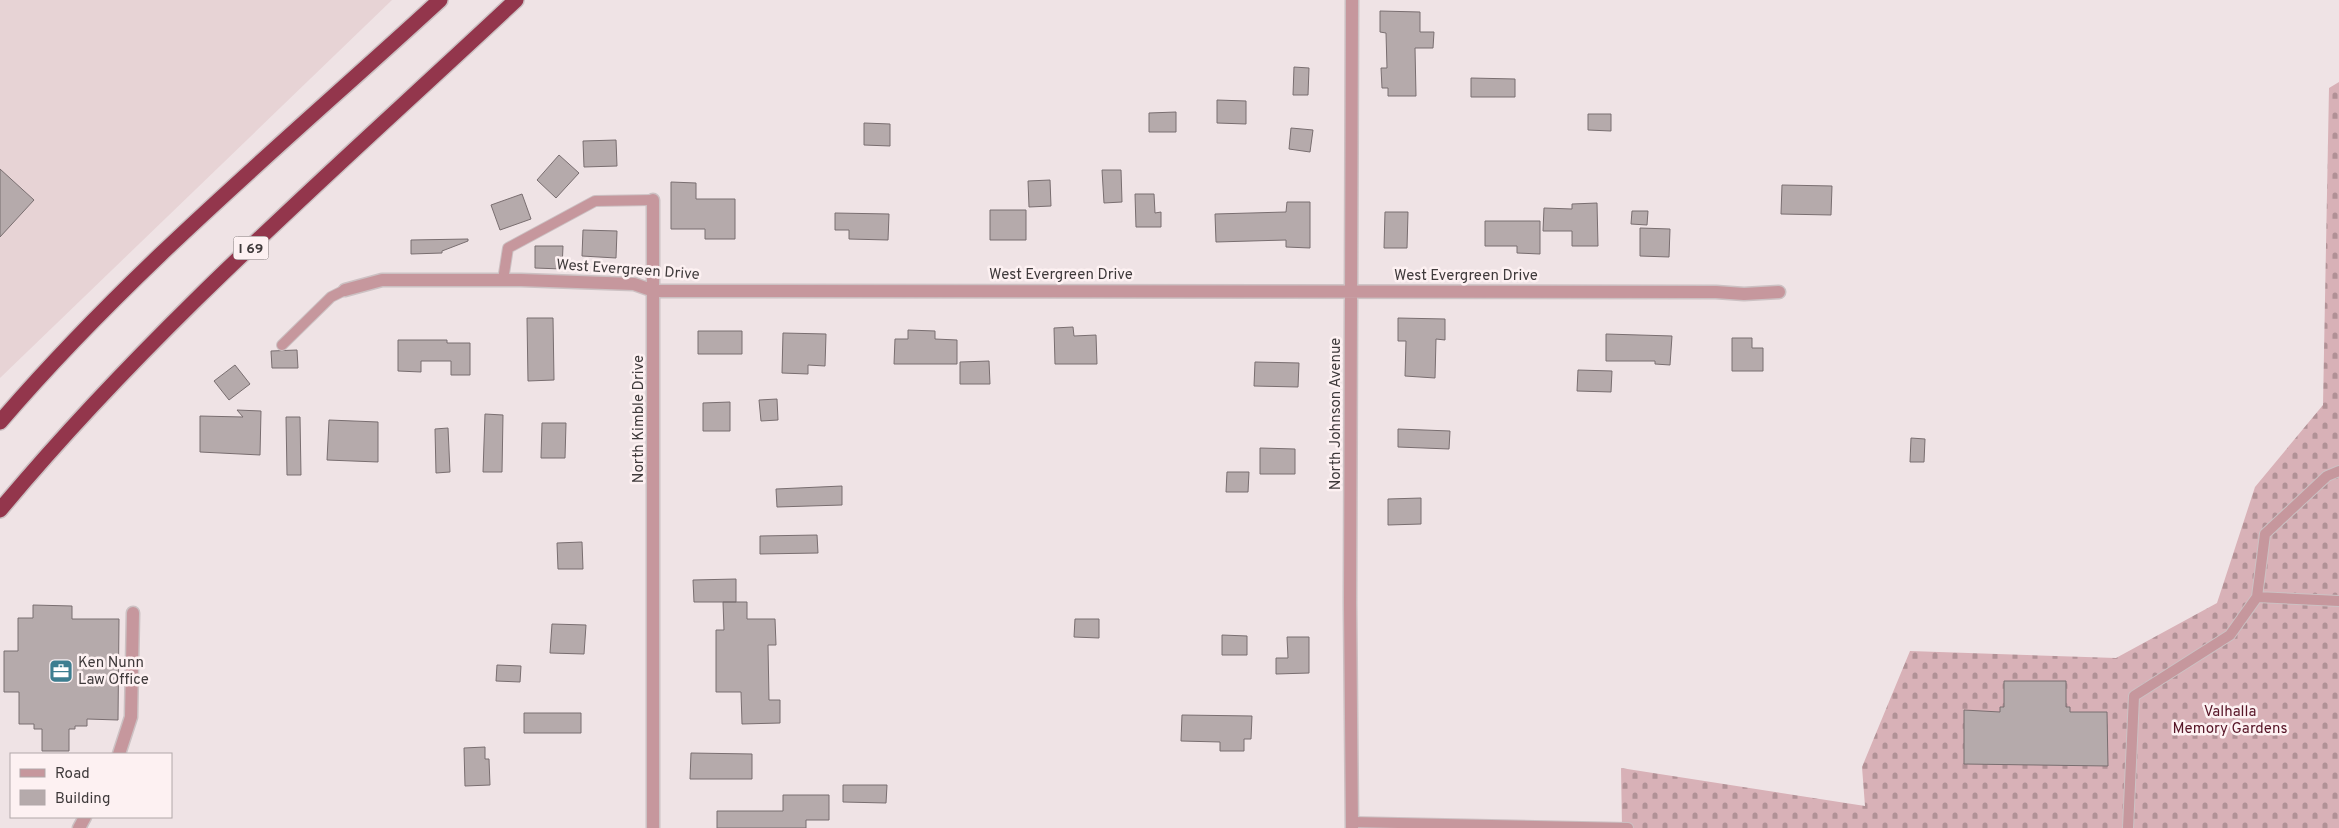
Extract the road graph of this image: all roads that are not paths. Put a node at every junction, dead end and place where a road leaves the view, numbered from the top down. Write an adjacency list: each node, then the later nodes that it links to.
1 (440, 0): 11 (highway)
2 (516, 0): 13 (highway, I 69)
3 (1352, 0): 8 (street, North Johnson Avenue)
4 (654, 200): 5 (lane, North Kimble Drive); 7 (street, North Kimble Drive)
5 (503, 280): 6 (street, West Evergreen Drive); 7 (street, West Evergreen Drive)
6 (346, 290): 10 (lane)
7 (654, 291): 8 (street, West Evergreen Drive); 19 (street, North Kimble Drive)
8 (1351, 291): 9 (street, West Evergreen Drive); 18 (street, North Johnson Avenue)
9 (1779, 292)
10 (282, 345)
11 (0, 422)
12 (2339, 471): 14 (lane)
13 (0, 510)
14 (2257, 598): 15 (lane); 21 (lane)
15 (2339, 601)
16 (133, 613): 17 (street)
17 (119, 753)
18 (1352, 825): 20 (lane)
19 (653, 828)
20 (1628, 828)
21 (2128, 828)

